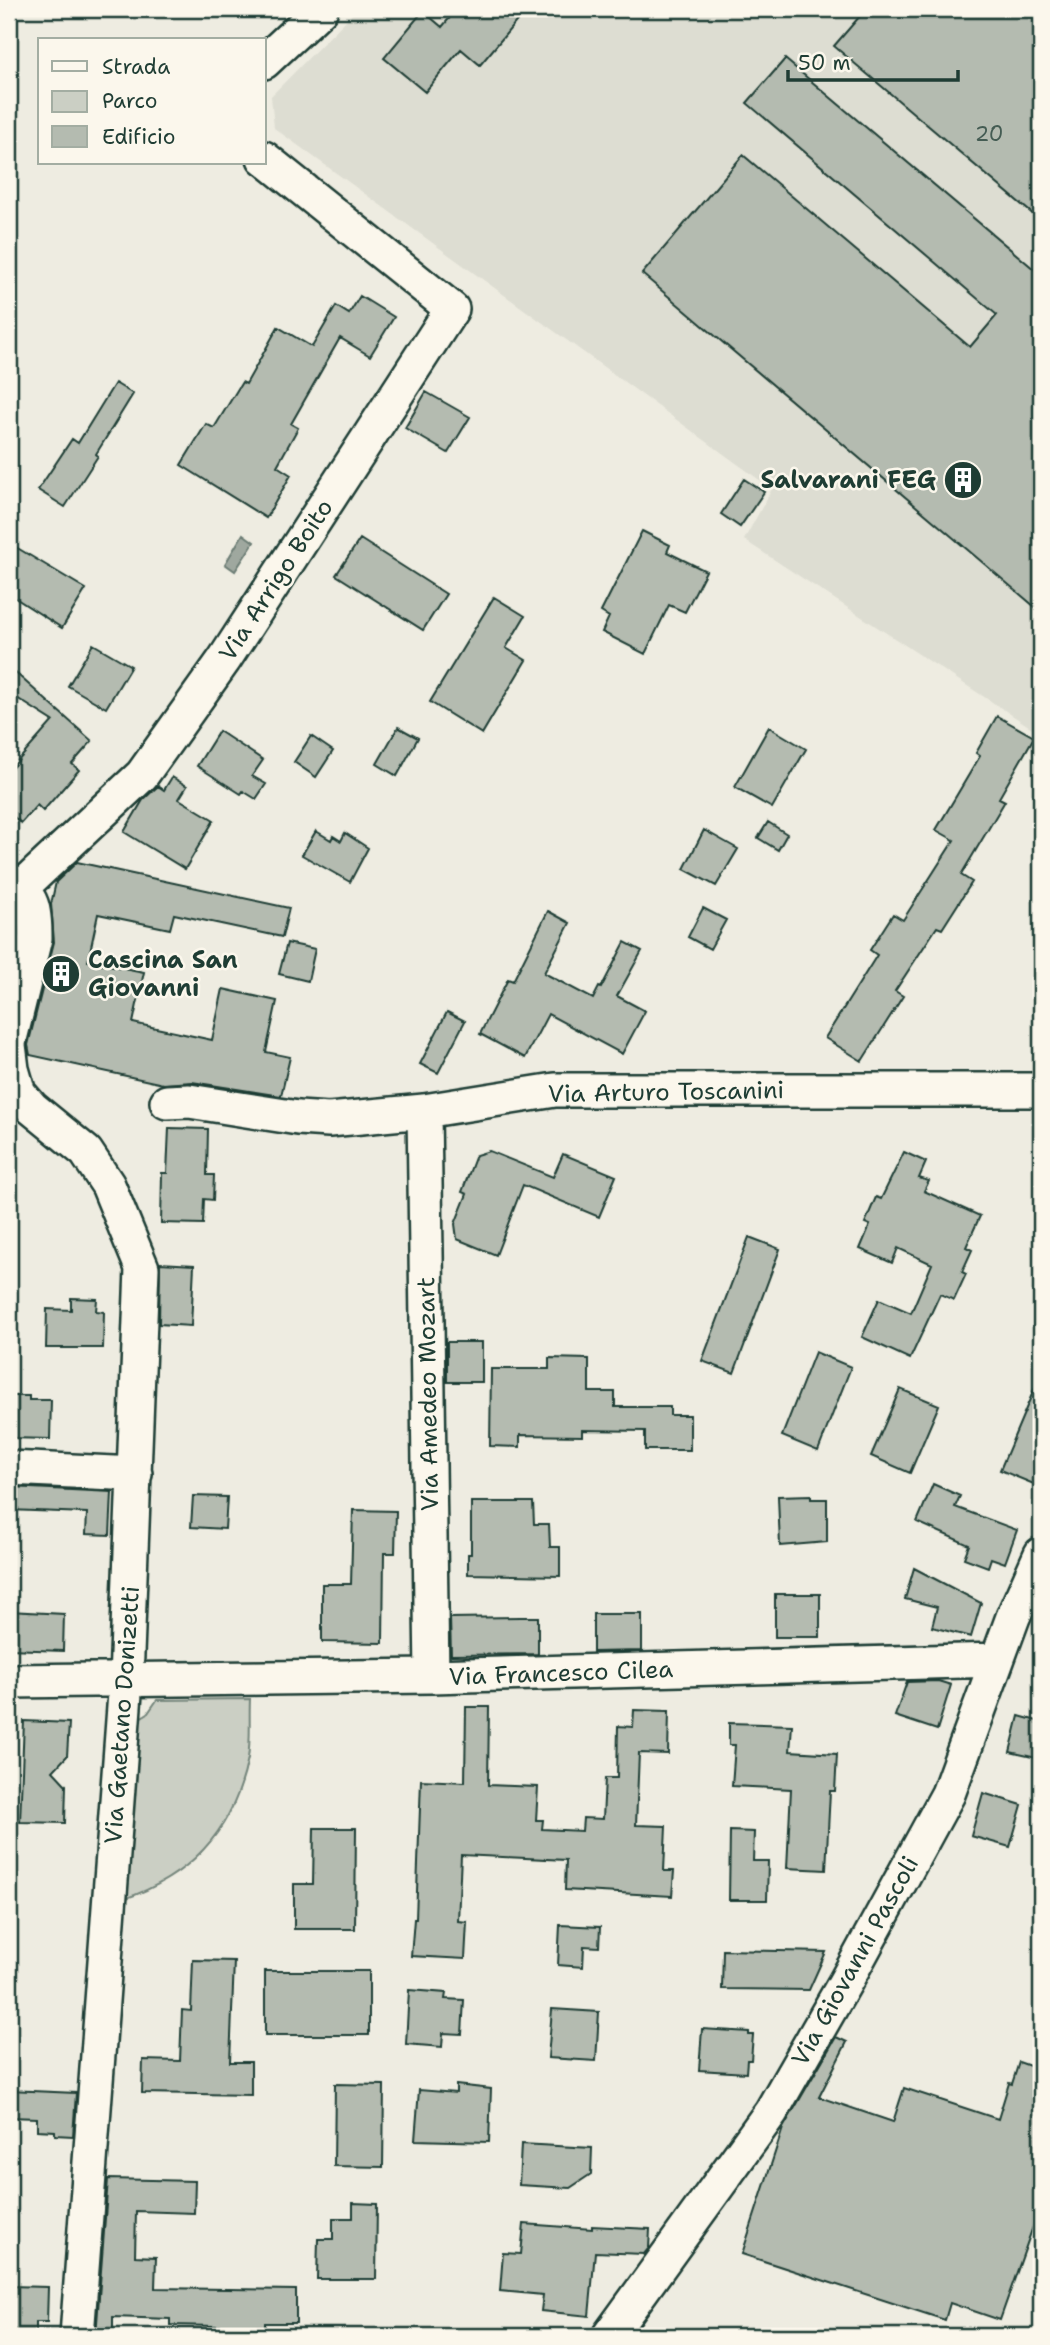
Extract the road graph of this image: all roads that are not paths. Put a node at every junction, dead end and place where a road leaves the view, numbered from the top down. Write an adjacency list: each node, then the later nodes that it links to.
1 (321, 9): 2 (street)
2 (266, 60)
3 (266, 160): 4 (street, Via Arrigo Boito)
4 (15, 884): 5 (street, Via Arrigo Boito)
5 (10, 1057): 10 (street, Via Gaetano Donizetti)
6 (1041, 1090): 8 (street, Via Arturo Toscanini)
7 (167, 1102): 8 (street, Via Arturo Toscanini)
8 (424, 1111): 14 (street, Via Amedeo Mozart)
9 (9, 1468): 10 (street)
10 (135, 1474): 15 (street, Via Gaetano Donizetti)
11 (1041, 1554): 12 (street, Via Giovanni Pascoli)
12 (1027, 1618): 13 (street, Via Giovanni Pascoli)
13 (997, 1660): 14 (street, Via Francesco Cilea); 18 (street, Via Giovanni Pascoli)
14 (432, 1676): 15 (street, Via Francesco Cilea)
15 (126, 1679): 16 (street, Via Francesco Cilea); 17 (street, Via Gaetano Donizetti)
16 (9, 1681)
17 (78, 2336)
18 (610, 2336)

